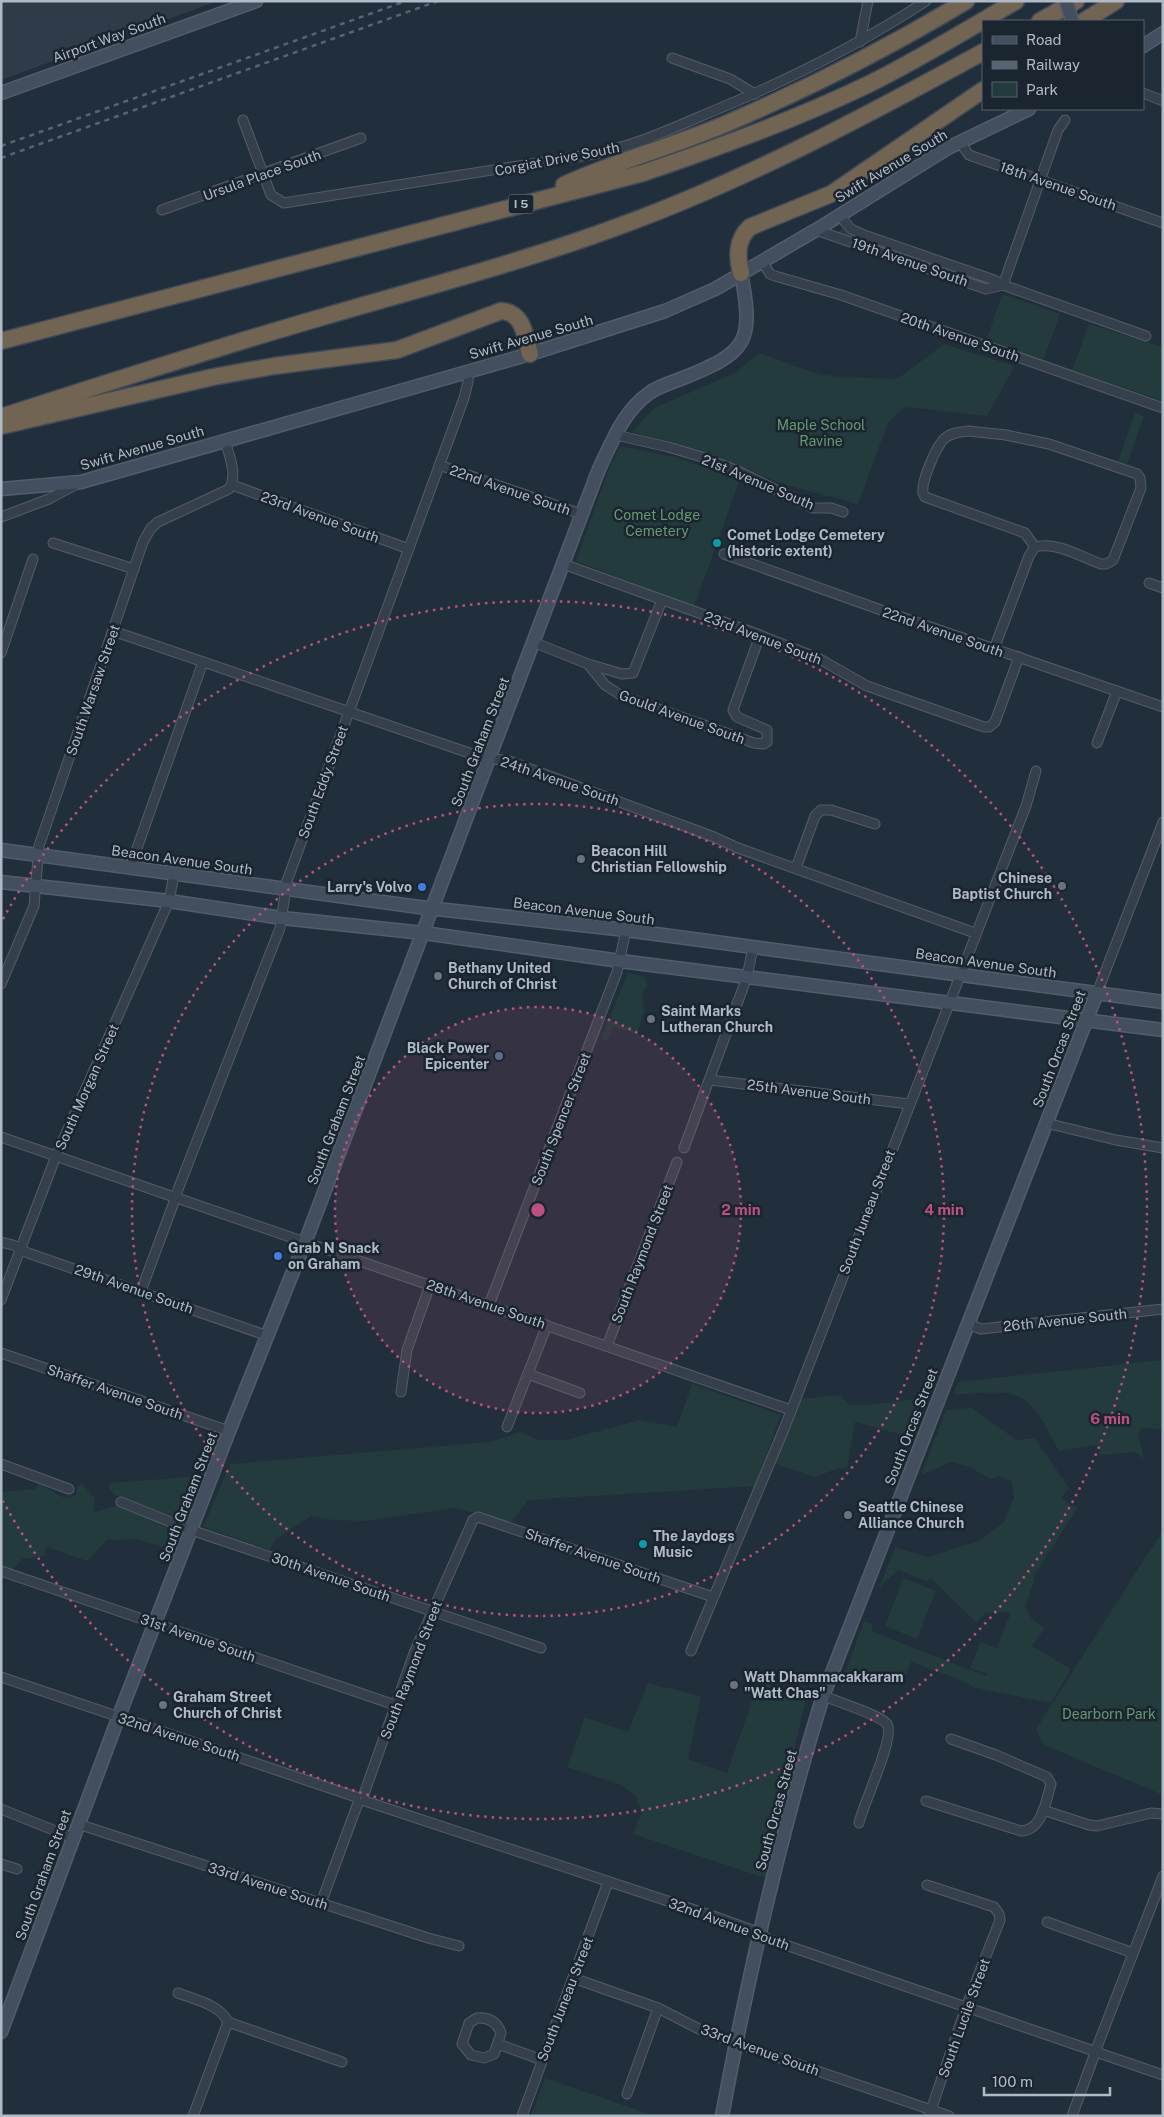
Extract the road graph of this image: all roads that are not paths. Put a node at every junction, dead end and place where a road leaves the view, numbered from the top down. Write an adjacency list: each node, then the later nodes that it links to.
1 (256, 1): 20 (street, Airport Way South)
2 (868, 1): 15 (street)
3 (926, 1): 15 (street, Corgiat Drive South)
4 (966, 1): 31 (highway)
5 (1016, 1): 9 (highway, I 5)
6 (1066, 1): 11 (street, bridge)
7 (1076, 1): 10 (highway)
8 (1116, 1): 12 (highway)
9 (984, 20)
10 (1042, 20)
11 (1072, 20)
12 (1086, 20)
13 (982, 21): 31 (highway, I 5)
14 (1163, 33): 16 (street)
15 (860, 42): 21 (street, Corgiat Drive South)
16 (1144, 45)
17 (982, 53): 44 (highway)
18 (672, 58): 21 (street)
19 (982, 91): 37 (highway)
20 (1, 93)
21 (755, 94): 29 (street, Corgiat Drive South)
22 (1144, 94): 23 (street)
23 (1163, 101)
24 (1027, 110): 28 (street, Swift Avenue South)
25 (243, 120): 29 (street)
26 (1066, 120): 30 (street)
27 (361, 138): 29 (street, Ursula Place South)
28 (960, 142): 30 (street, 18th Avenue South); 33 (street, Swift Avenue South)
29 (263, 174): 32 (street, Ursula Place South)
30 (1040, 180): 34 (street, 18th Avenue South); 38 (street)
31 (528, 202): 40 (highway, I 5)
32 (162, 210)
33 (839, 215): 35 (street, Swift Avenue South); 38 (street, 19th Avenue South)
34 (1163, 223)
35 (816, 230): 36 (street, Swift Avenue South); 38 (street, 19th Avenue South)
36 (762, 261): 37 (street, Swift Avenue South); 43 (street, 20th Avenue South)
37 (741, 273): 41 (street, Swift Avenue South); 46 (street, South Graham Street)
38 (1003, 285): 39 (street, 19th Avenue South)
39 (1146, 336)
40 (1, 341)
41 (530, 354): 42 (street, Swift Avenue South); 45 (highway)
42 (468, 371): 47 (street, Swift Avenue South); 48 (street, South Eddy Street)
43 (1163, 408)
44 (1, 417)
45 (1, 426)
46 (616, 435): 52 (street, 21st Avenue South); 53 (street, South Graham Street)
47 (225, 440): 49 (street, Swift Avenue South); 50 (street)
48 (439, 465): 53 (street, 22nd Avenue South); 57 (street, South Eddy Street)
49 (81, 482): 51 (street, Swift Avenue South); 54 (street)
50 (232, 485): 57 (street, 23rd Avenue South); 61 (street, South Warsaw Street)
51 (1, 489)
52 (843, 512)
53 (581, 514): 60 (street, South Graham Street)
54 (1, 517)
55 (53, 543): 61 (street)
56 (1035, 547): 56 (street); 68 (street)
57 (409, 548): 75 (street, South Eddy Street)
58 (724, 554): 68 (street, 22nd Avenue South)
59 (33, 559): 69 (street)
60 (563, 564): 64 (street, 23rd Avenue South); 67 (street, South Graham Street)
61 (134, 569): 65 (street, South Warsaw Street)
62 (1149, 583): 63 (street)
63 (1163, 588)
64 (662, 600): 66 (street, 23rd Avenue South); 72 (street, Gould Avenue South)
65 (113, 631): 71 (street, 24th Avenue South); 82 (street, South Warsaw Street)
66 (760, 635): 70 (street, 23rd Avenue South); 72 (street, Gould Avenue South)
67 (533, 642): 72 (street, Gould Avenue South); 77 (street, South Graham Street)
68 (994, 649): 70 (street, 22nd Avenue South)
69 (1, 653)
70 (1019, 657): 73 (street, 22nd Avenue South)
71 (203, 662): 75 (street, 24th Avenue South); 83 (street)
72 (588, 664)
73 (1117, 691): 74 (street, 22nd Avenue South); 76 (street)
74 (1163, 707)
75 (349, 711): 77 (street, 24th Avenue South); 88 (street, South Eddy Street)
76 (1097, 743)
77 (491, 758): 84 (street, 24th Avenue South); 90 (street, South Graham Street)
78 (1036, 771): 94 (street, South Juneau Street)
79 (1163, 822): 100 (street, South Orcas Street)
80 (875, 824): 84 (street)
81 (1, 850): 82 (street, Beacon Avenue South)
82 (37, 855): 83 (street, Beacon Avenue South); 87 (street, South Warsaw Street)
83 (130, 868): 85 (street, Beacon Avenue South)
84 (796, 868): 94 (street, 24th Avenue South)
85 (174, 875): 88 (street, Beacon Avenue South); 89 (street, South Morgan Street)
86 (1, 882): 87 (street)
87 (36, 886): 89 (street); 99 (street, South Warsaw Street)
88 (285, 889): 90 (street, Beacon Avenue South); 91 (street, South Eddy Street)
89 (169, 901): 91 (street); 111 (street, South Morgan Street)
90 (433, 908): 92 (street, Beacon Avenue South); 93 (street, South Graham Street)
91 (282, 918): 93 (street); 113 (street, South Eddy Street)
92 (626, 930): 95 (street, Beacon Avenue South); 96 (street, South Spencer Street)
93 (424, 933): 96 (street); 115 (street, South Graham Street)
94 (975, 933): 97 (street, South Juneau Street)
95 (753, 946): 97 (street, Beacon Avenue South); 98 (street)
96 (620, 961): 98 (street); 120 (street, South Spencer Street)
97 (960, 974): 100 (street, Beacon Avenue South); 102 (street, South Juneau Street)
98 (747, 977): 102 (street); 105 (street)
99 (1, 984)
100 (1097, 993): 101 (street, Beacon Avenue South); 103 (street, South Orcas Street)
101 (1163, 1002)
102 (948, 1003): 103 (street); 106 (street, South Juneau Street)
103 (1087, 1020): 104 (street); 107 (street, South Orcas Street)
104 (1163, 1030)
105 (710, 1080): 106 (street, 25th Avenue South); 109 (street)
106 (909, 1104): 130 (street, South Juneau Street)
107 (1046, 1123): 110 (street); 122 (street, South Orcas Street)
108 (1, 1137): 111 (street, 28th Avenue South)
109 (684, 1148)
110 (1163, 1148)
111 (56, 1156): 113 (street, 28th Avenue South); 116 (street, South Morgan Street)
112 (677, 1162): 125 (street, South Raymond Street)
113 (175, 1197): 115 (street, 28th Avenue South); 118 (street, South Eddy Street)
114 (1, 1242): 116 (street, 29th Avenue South)
115 (305, 1242): 117 (street, 28th Avenue South); 124 (street, South Graham Street)
116 (20, 1249): 118 (street, 29th Avenue South); 119 (street, South Morgan Street)
117 (430, 1285): 120 (street, 28th Avenue South); 128 (street)
118 (140, 1291): 124 (street, 29th Avenue South)
119 (1, 1300)
120 (489, 1305): 123 (street, 28th Avenue South)
121 (1163, 1309): 122 (street, 26th Avenue South)
122 (968, 1324): 145 (street, South Orcas Street)
123 (547, 1325): 125 (street, 28th Avenue South); 127 (street)
124 (268, 1336): 132 (street, South Graham Street)
125 (607, 1346): 130 (street, 28th Avenue South)
126 (1, 1353): 132 (street, Shaffer Avenue South)
127 (528, 1374): 129 (street); 131 (street)
128 (401, 1392)
129 (580, 1393)
130 (791, 1410): 139 (street, South Juneau Street)
131 (506, 1428)
132 (229, 1431): 137 (street, South Graham Street)
133 (1, 1464): 134 (street)
134 (68, 1489)
135 (121, 1502): 137 (street, 30th Avenue South)
136 (473, 1520): 139 (street, Shaffer Avenue South); 140 (street, South Raymond Street)
137 (192, 1530): 140 (street, 30th Avenue South); 141 (street, South Graham Street)
138 (1, 1572): 141 (street, 31st Avenue South)
139 (713, 1597): 143 (street, South Juneau Street)
140 (432, 1611): 142 (street, 30th Avenue South); 146 (street, South Raymond Street)
141 (155, 1623): 146 (street, 31st Avenue South); 147 (street, South Graham Street)
142 (542, 1648)
143 (691, 1651)
144 (1, 1677): 147 (street, 32nd Avenue South)
145 (823, 1696): 154 (street); 164 (street, South Orcas Street)
146 (395, 1705): 149 (street, South Raymond Street)
147 (119, 1716): 149 (street, 32nd Avenue South); 155 (street, South Graham Street)
148 (952, 1739): 152 (street)
149 (361, 1799): 160 (street, 32nd Avenue South); 162 (street, South Raymond Street)
150 (926, 1801): 152 (street)
151 (1, 1809): 156 (street)
152 (1043, 1810): 153 (street)
153 (1163, 1814)
154 (859, 1823)
155 (78, 1824): 156 (street, South Graham Street); 162 (street, 33rd Avenue South)
156 (72, 1838): 172 (street, South Graham Street)
157 (1, 1864): 158 (street)
158 (17, 1869)
159 (1163, 1876): 166 (street)
160 (608, 1882): 164 (street, 32nd Avenue South); 167 (street, South Juneau Street)
161 (927, 1885): 169 (street, South Lucile Street)
162 (321, 1903): 165 (street, 33rd Avenue South)
163 (1047, 1922): 166 (street)
164 (761, 1936): 169 (street, 32nd Avenue South); 173 (street, South Orcas Street)
165 (459, 1946)
166 (1133, 1953): 175 (street)
167 (573, 1978): 170 (street, 33rd Avenue South); 176 (street, South Juneau Street)
168 (178, 1992): 171 (street)
169 (966, 2007): 175 (street, 32nd Avenue South); 180 (street, South Lucile Street)
170 (658, 2008): 173 (street, 33rd Avenue South); 179 (street)
171 (228, 2022): 177 (street); 181 (street)
172 (1, 2032)
173 (737, 2043): 180 (street, 33rd Avenue South); 183 (street, South Orcas Street)
174 (498, 2044): 174 (street); 176 (street)
175 (1095, 2052): 178 (street, 32nd Avenue South); 185 (street)
176 (542, 2060): 182 (street, South Juneau Street)
177 (342, 2062)
178 (1163, 2075)
179 (626, 2094)
180 (930, 2113): 184 (street, 33rd Avenue South)
181 (193, 2116)
182 (522, 2116)
183 (722, 2116)
184 (949, 2116)
185 (1072, 2116)

